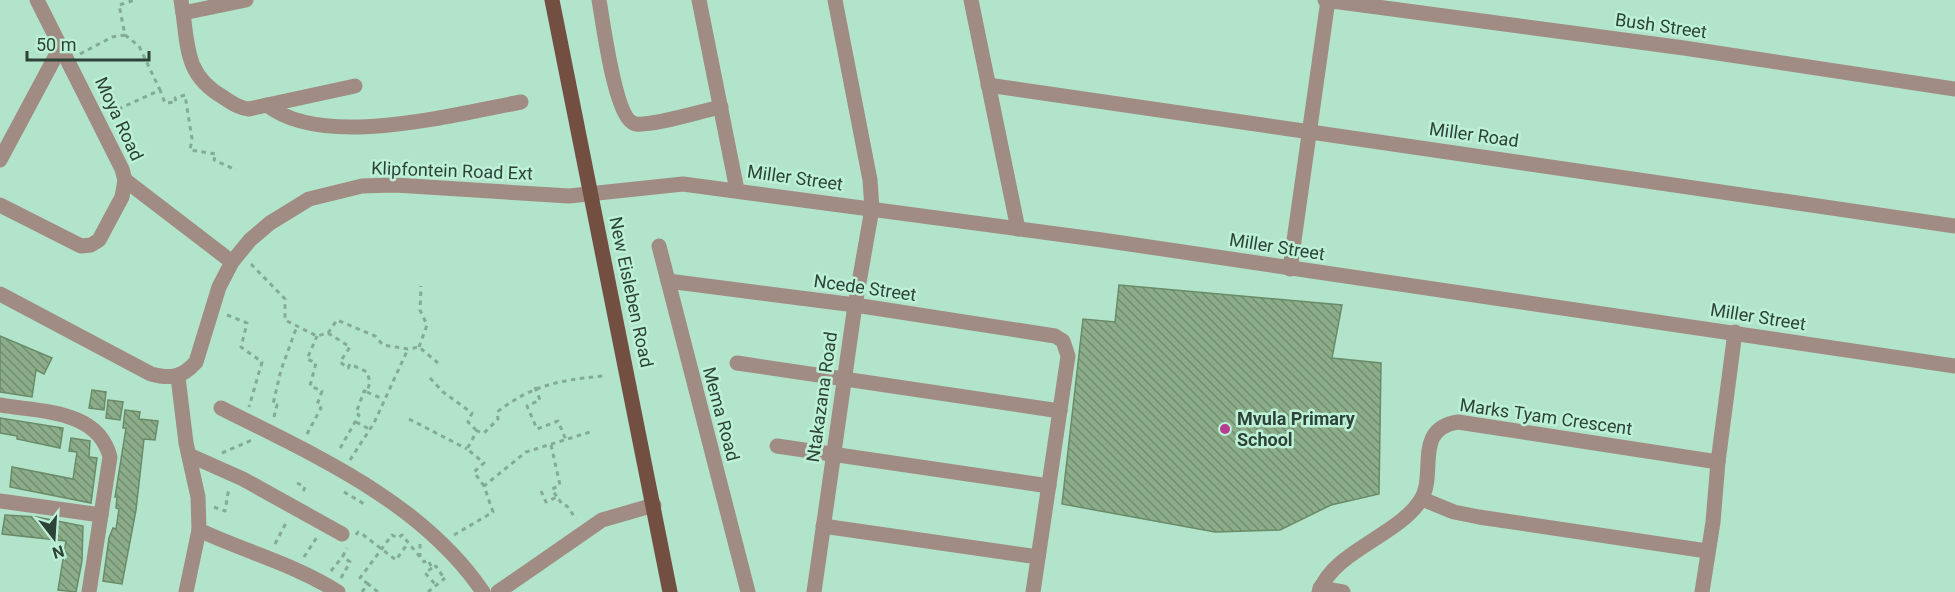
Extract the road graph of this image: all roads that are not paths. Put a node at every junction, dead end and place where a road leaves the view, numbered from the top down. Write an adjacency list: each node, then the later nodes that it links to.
1 (37, 0): 10 (street, Moya Road)
2 (246, 0): 9 (street)
3 (552, 0): 21 (main road, New Eisleben Road)
4 (599, 0): 16 (street)
5 (699, 0): 16 (street)
6 (836, 0): 23 (street, Ntakazana Road)
7 (971, 0): 11 (street)
8 (1327, 0): 13 (street, Bush Street); 17 (street)
9 (182, 6): 15 (street)
10 (61, 46): 18 (street); 19 (street, Moya Road)
11 (988, 85): 17 (street, Miller Road); 25 (street)
12 (355, 86): 15 (street)
13 (1955, 89)
14 (521, 102): 15 (street)
15 (267, 105)
16 (721, 107): 20 (street)
17 (1308, 131): 24 (street, Miller Road); 28 (street)
18 (0, 160)
19 (125, 180): 22 (street, Moya Road); 27 (street)
20 (737, 190): 21 (street, Miller Street); 23 (street, Miller Street)
21 (591, 195): 27 (street, Klipfontein Road Ext); 47 (main road, New Eisleben Road)
22 (0, 205)
23 (872, 209): 25 (street, Miller Street); 31 (street, Ntakazana Road)
24 (1955, 226)
25 (1018, 229): 28 (street, Miller Street)
26 (659, 246): 29 (street, Mema Road)
27 (235, 258): 35 (street, Klipfontein Road Ext)
28 (1290, 268): 32 (street, Miller Street)
29 (668, 281): 31 (street, Ncede Street); 61 (street, Mema Road)
30 (0, 294): 35 (street)
31 (855, 305): 36 (street, Ntakazana Road); 39 (street, Ncede Street)
32 (1735, 332): 34 (street, Miller Street); 43 (street)
33 (737, 363): 36 (street)
34 (1955, 366)
35 (177, 377): 41 (street)
36 (845, 380): 39 (street); 42 (street, Ntakazana Road)
37 (0, 405): 48 (street)
38 (221, 408): 58 (street)
39 (1060, 411): 44 (street)
40 (777, 446): 42 (street)
41 (189, 455): 50 (street); 51 (street)
42 (834, 455): 44 (street); 49 (street, Ntakazana Road)
43 (1718, 462): 45 (street, Marks Tyam Crescent); 52 (street)
44 (1049, 486): 53 (street)
45 (1422, 500): 52 (street); 55 (street)
46 (0, 501): 48 (street)
47 (654, 505): 59 (street); 60 (main road, New Eisleben Road)
48 (101, 515): 56 (street)
49 (824, 526): 53 (street); 62 (street, Ntakazana Road)
50 (199, 530): 54 (street); 57 (street)
51 (335, 530)
52 (1707, 551): 65 (street)
53 (1038, 557): 63 (street)
54 (332, 588)
55 (1319, 590): 64 (street)
56 (89, 592)
57 (186, 592)
58 (483, 592)
59 (498, 592)
60 (670, 592)
61 (748, 592)
62 (814, 592)
63 (1033, 592)
64 (1343, 592)
65 (1702, 592)

